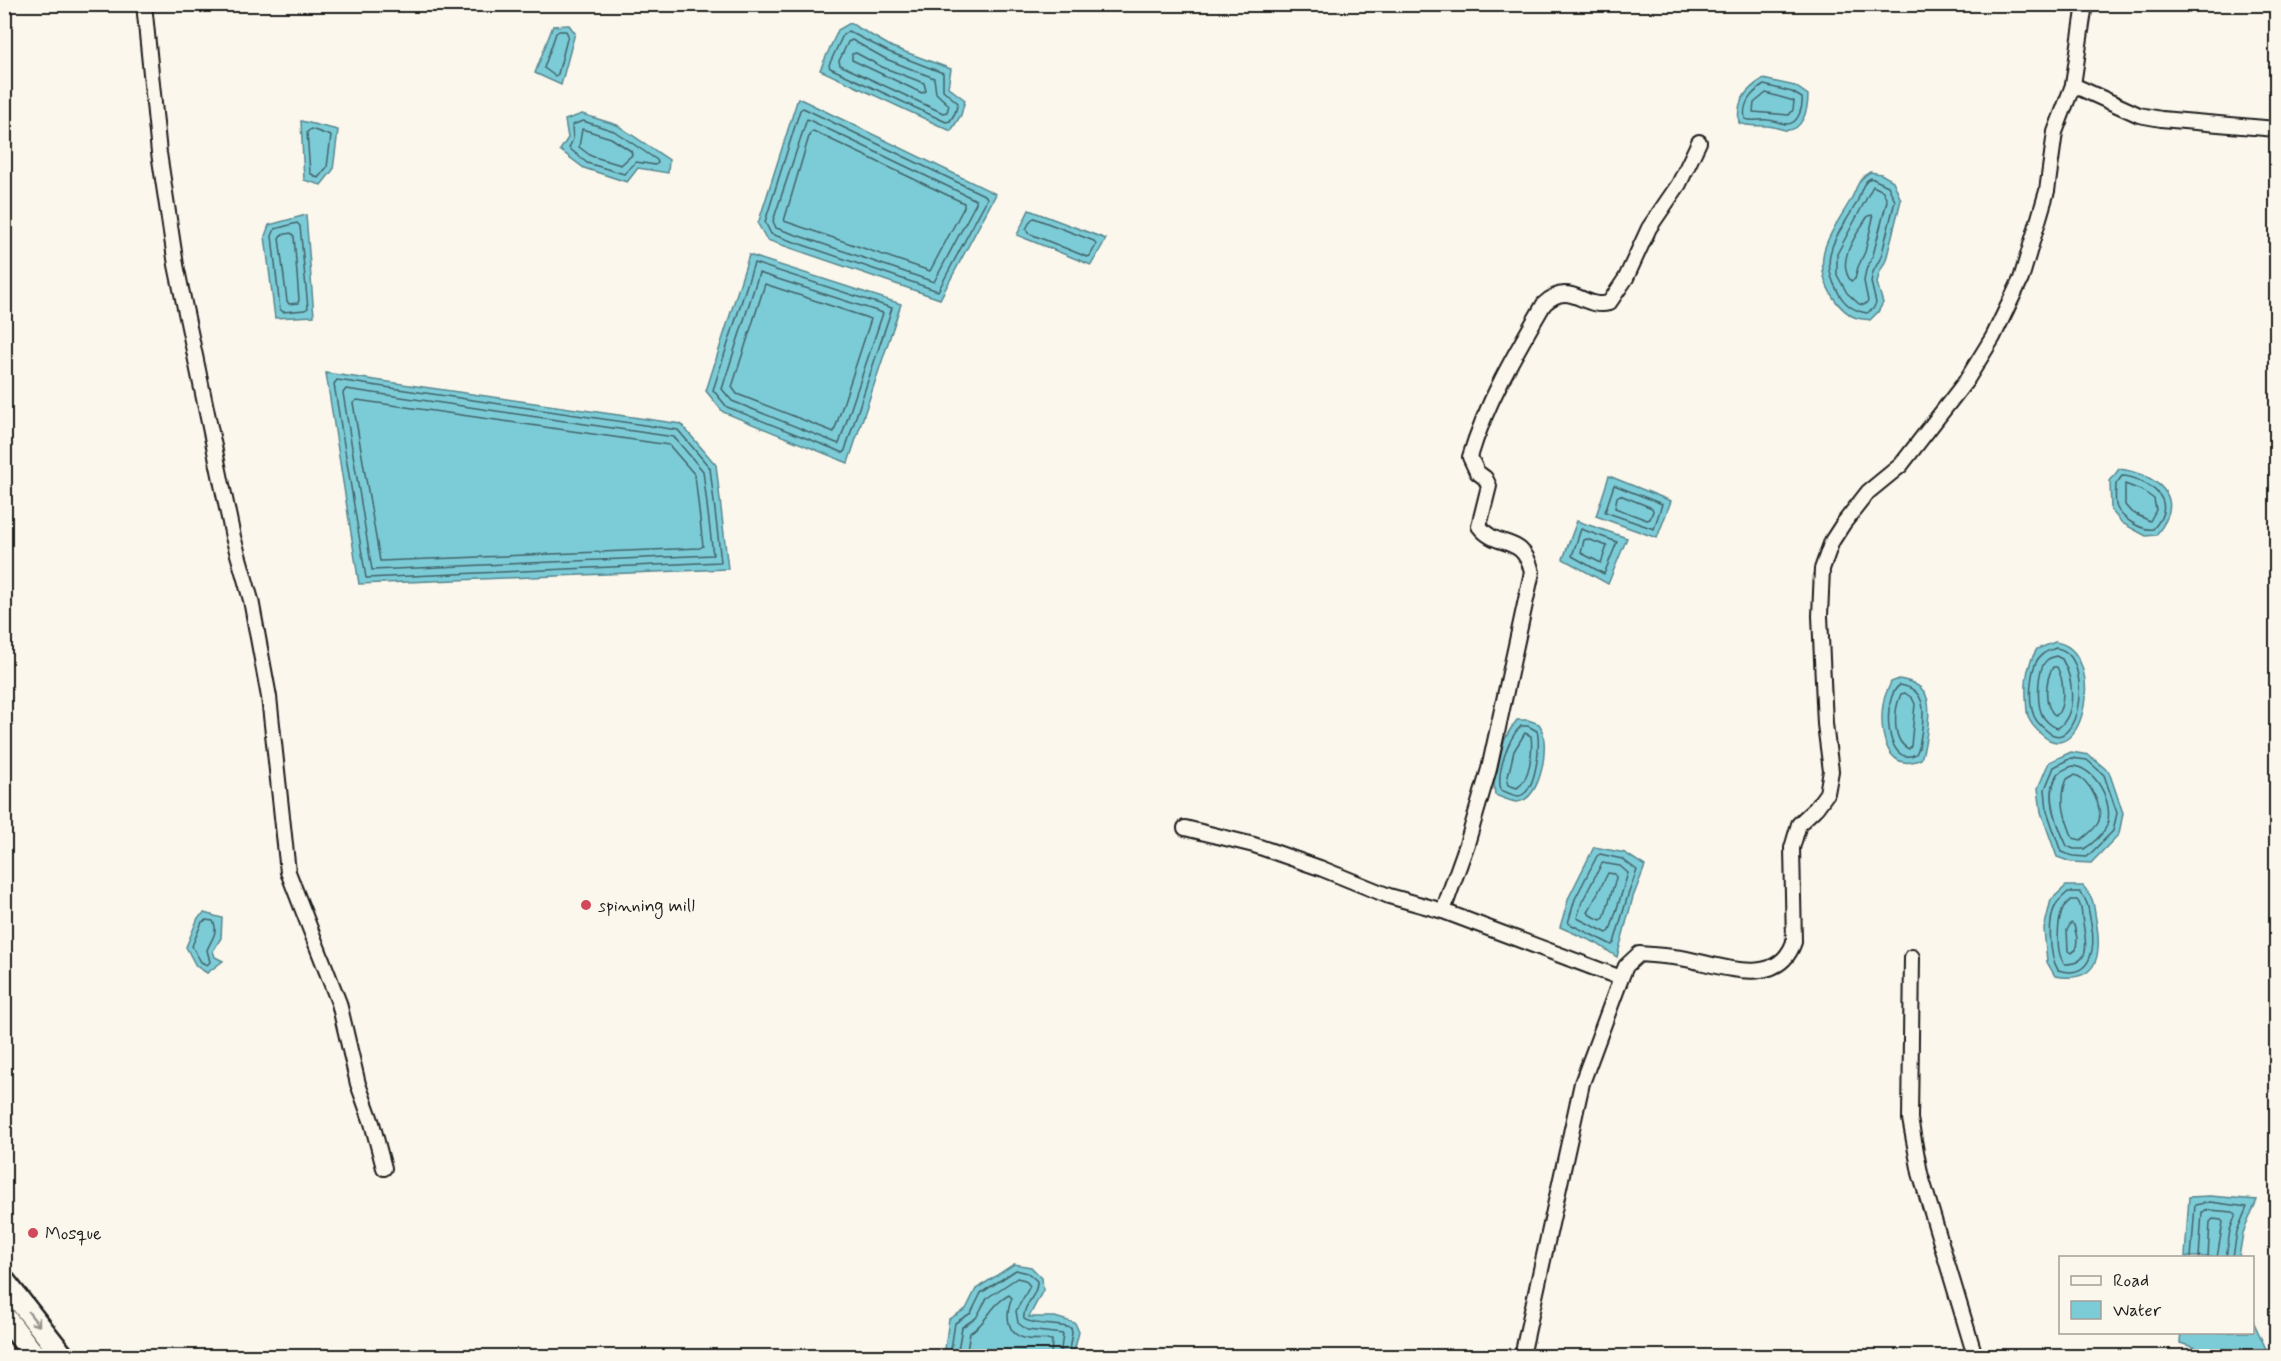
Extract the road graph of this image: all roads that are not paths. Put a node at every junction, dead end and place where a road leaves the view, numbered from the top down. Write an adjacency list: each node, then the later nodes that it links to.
1 (144, 4): 10 (street)
2 (2085, 4): 3 (street)
3 (2073, 85): 4 (street); 9 (street)
4 (2277, 129)
5 (1699, 142): 7 (street)
6 (1185, 828): 7 (street)
7 (1443, 911): 9 (street)
8 (1912, 957): 16 (street)
9 (1621, 978): 15 (street)
10 (384, 1168)
11 (4, 1281): 14 (highway, one-way to 14)
12 (4, 1316): 13 (highway)
13 (35, 1356)
14 (63, 1356)
15 (1522, 1356)
16 (1976, 1356)

